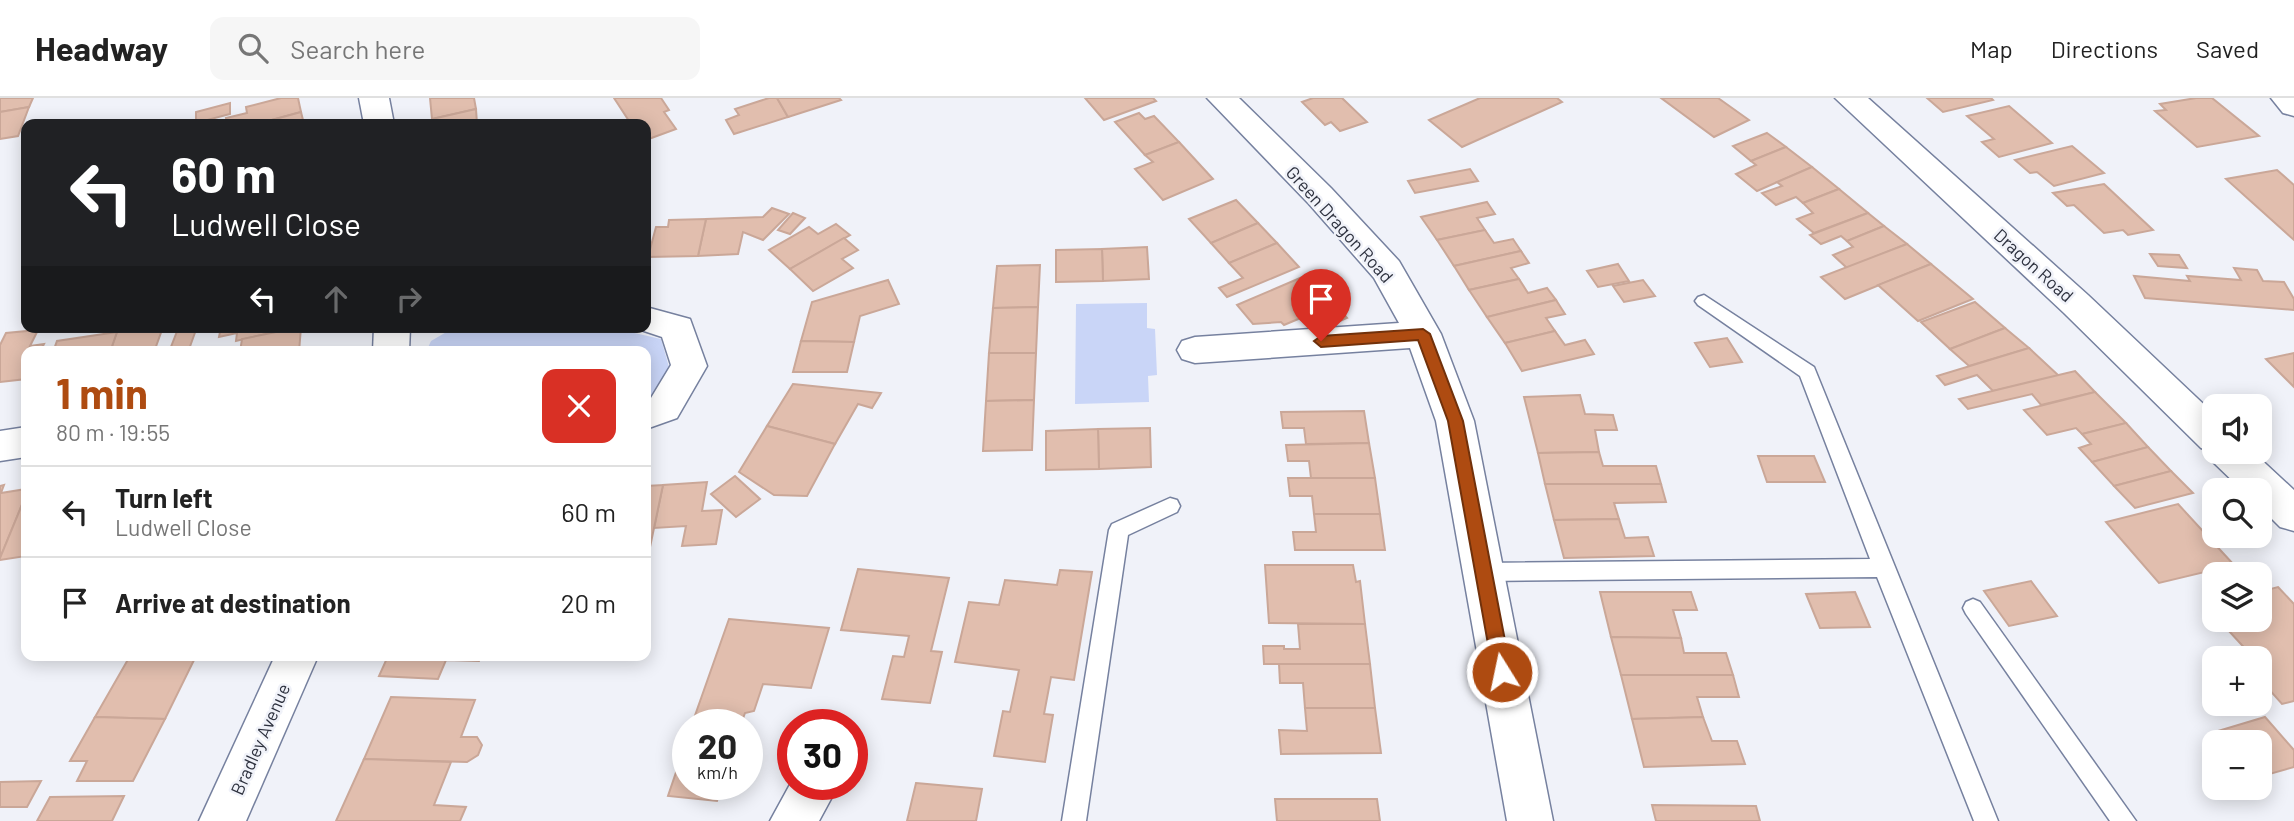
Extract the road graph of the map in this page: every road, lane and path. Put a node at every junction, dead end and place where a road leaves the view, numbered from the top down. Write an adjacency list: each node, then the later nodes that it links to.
1 (374, 98): 6 (street)
2 (1222, 98): 9 (street, Green Dragon Road)
3 (1850, 98): 12 (street, Dragon Road)
4 (2286, 98): 5 (street)
5 (2294, 106)
6 (378, 119)
7 (1704, 301): 18 (lane)
8 (651, 321): 11 (street)
9 (1423, 334): 10 (street); 19 (street, Green Dragon Road)
10 (1195, 350)
11 (651, 412)
12 (2202, 426)
13 (21, 443): 14 (street)
14 (0, 446)
15 (2241, 464): 17 (street)
16 (1170, 506): 25 (lane)
17 (2294, 515)
18 (1884, 568): 19 (lane); 27 (lane)
19 (1484, 572): 26 (street, Green Dragon Road)
20 (1973, 608): 28 (lane)
21 (295, 661): 23 (street, Bradley Avenue)
22 (806, 800): 24 (street)
23 (222, 821)
24 (793, 821)
25 (1074, 821)
26 (1531, 821)
27 (1986, 821)
28 (2124, 821)

